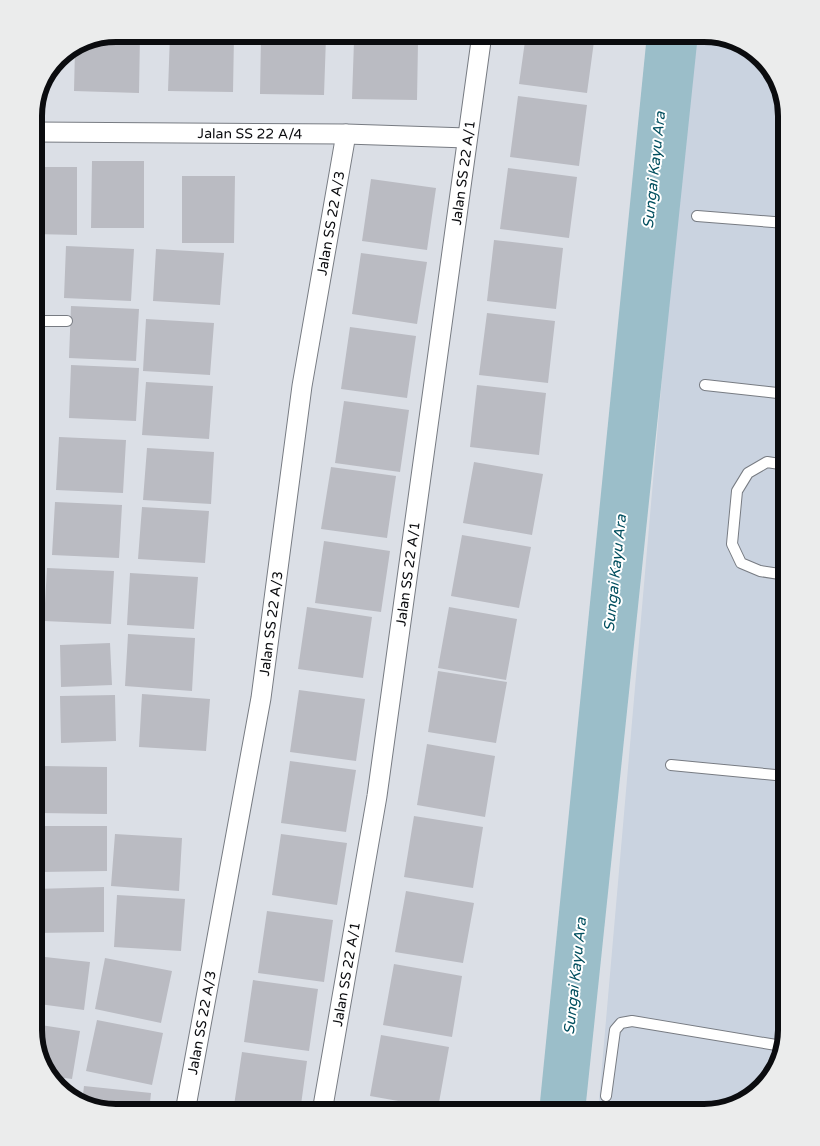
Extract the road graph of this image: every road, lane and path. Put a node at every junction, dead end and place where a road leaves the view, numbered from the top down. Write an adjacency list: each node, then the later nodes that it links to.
1 (481, 43): 4 (street, Jalan SS 22 A/1)
2 (43, 132): 3 (street, Jalan SS 22 A/4)
3 (346, 134): 4 (street, Jalan SS 22 A/4); 17 (street, Jalan SS 22 A/3)
4 (468, 138): 18 (street, Jalan SS 22 A/1)
5 (697, 216): 6 (lane)
6 (778, 222)
7 (43, 321): 8 (lane)
8 (67, 321)
9 (705, 386): 10 (lane)
10 (778, 393)
11 (778, 464): 12 (lane)
12 (778, 574)
13 (671, 765): 14 (lane)
14 (778, 775)
15 (776, 1045): 16 (lane)
16 (606, 1096)
17 (187, 1103)
18 (324, 1103)

